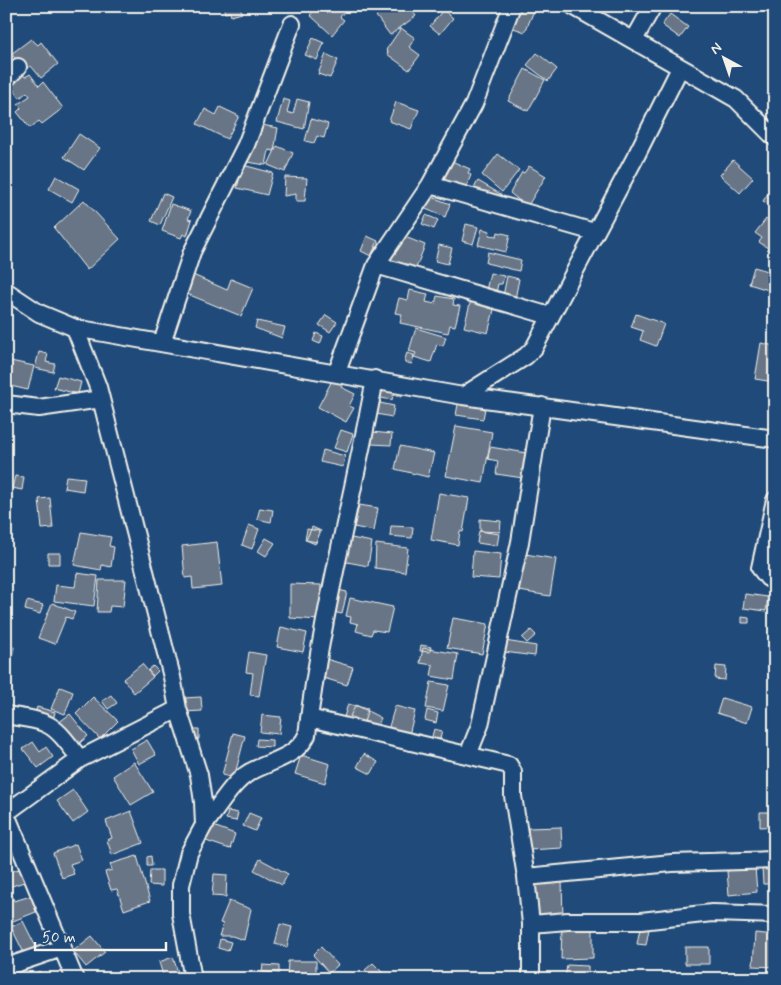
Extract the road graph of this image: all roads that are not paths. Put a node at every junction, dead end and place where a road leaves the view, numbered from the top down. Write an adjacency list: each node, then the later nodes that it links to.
1 (512, 6): 10 (street)
2 (573, 6): 5 (street)
3 (653, 6): 5 (street)
4 (292, 24): 16 (street)
5 (634, 40): 7 (street)
6 (18, 67): 8 (street)
7 (680, 68): 9 (street); 11 (street)
8 (6, 79)
9 (775, 138)
10 (430, 185): 11 (street); 12 (street)
11 (594, 232): 14 (street)
12 (376, 265): 14 (street); 17 (street)
13 (6, 291): 15 (street)
14 (550, 316): 19 (street)
15 (74, 328): 16 (street); 20 (street)
16 (162, 343): 17 (street)
17 (337, 372): 18 (street)
18 (375, 379): 19 (street); 28 (street)
19 (463, 396): 22 (street)
20 (101, 399): 21 (street); 26 (street)
21 (6, 404)
22 (542, 406): 23 (street); 29 (street)
23 (775, 439)
24 (775, 500): 25 (street)
25 (775, 582)
26 (178, 709): 30 (street); 32 (street)
27 (6, 715): 30 (street)
28 (309, 718): 29 (street); 32 (street)
29 (468, 755): 34 (street)
30 (80, 759): 31 (street)
31 (6, 814): 37 (street)
32 (204, 825): 40 (street)
33 (775, 860): 34 (street)
34 (526, 877): 36 (street)
35 (775, 915): 36 (street)
36 (531, 924): 41 (street)
37 (62, 948): 38 (street); 39 (street)
38 (6, 967)
39 (75, 979)
40 (193, 979)
41 (531, 979)

